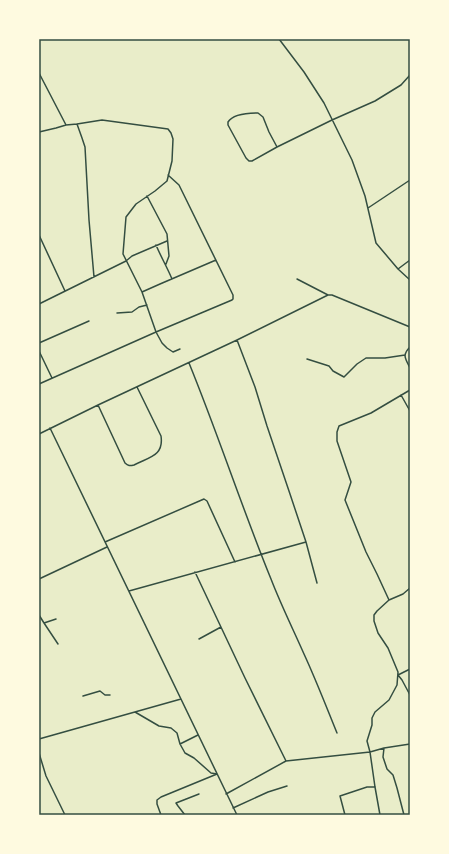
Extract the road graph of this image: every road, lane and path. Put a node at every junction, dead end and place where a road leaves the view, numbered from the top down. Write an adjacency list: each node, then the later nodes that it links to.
1 (279, 39): 4 (street)
2 (39, 73): 5 (street)
3 (410, 75): 4 (street)
4 (332, 120): 8 (street); 12 (street)
5 (66, 124): 6 (street); 7 (street)
6 (77, 124): 9 (street); 21 (street)
7 (39, 132)
8 (277, 147): 8 (street)
9 (168, 175): 11 (street); 16 (street)
10 (410, 180): 12 (street)
11 (148, 196): 14 (street); 18 (street)
12 (368, 208): 20 (street)
13 (39, 235): 25 (street)
14 (167, 241): 15 (street); 19 (street)
15 (156, 245): 18 (street); 19 (street)
16 (216, 260): 22 (street); 33 (street)
17 (410, 260): 20 (street)
18 (126, 261): 21 (street); 26 (street)
19 (166, 264): 22 (street)
20 (398, 268): 24 (street)
21 (94, 277): 25 (street)
22 (172, 279): 26 (street)
23 (297, 279): 27 (street)
24 (410, 280)
25 (65, 291): 28 (street)
26 (142, 292): 29 (street)
27 (328, 295): 32 (street); 34 (street)
28 (39, 304)
29 (147, 305): 30 (street); 33 (street)
30 (117, 313)
31 (89, 320): 35 (street)
32 (410, 327)
33 (156, 332): 37 (street); 43 (street)
34 (237, 340): 41 (street); 53 (street)
35 (39, 343)
36 (410, 347): 39 (street)
37 (180, 349)
38 (39, 351): 43 (street)
39 (405, 355): 40 (street); 42 (street)
40 (307, 359)
41 (189, 362): 45 (street); 55 (street)
42 (410, 368)
43 (52, 378): 44 (street)
44 (39, 384)
45 (137, 387): 48 (street); 48 (street)
46 (410, 390): 47 (street)
47 (401, 395): 49 (street); 62 (street)
48 (98, 405): 50 (street)
49 (410, 411)
50 (50, 428): 51 (street); 52 (street)
51 (39, 434)
52 (105, 542): 54 (street); 56 (street)
53 (306, 542): 55 (street); 59 (street)
54 (108, 547): 58 (street); 61 (street)
55 (261, 554): 56 (street); 76 (street)
56 (234, 562): 57 (street)
57 (195, 572): 61 (street); 66 (street)
58 (39, 579)
59 (317, 583)
60 (410, 588): 62 (street)
61 (129, 591): 74 (street)
62 (389, 600): 70 (street)
63 (39, 615): 65 (street)
64 (56, 619): 65 (street)
65 (44, 623): 68 (street)
66 (221, 627): 67 (street); 84 (street)
67 (199, 639)
68 (58, 644)
69 (410, 669): 70 (street)
70 (398, 675): 72 (street); 82 (street)
71 (110, 695): 73 (street)
72 (410, 695)
73 (83, 696)
74 (181, 699): 75 (street); 77 (street)
75 (135, 712): 78 (street); 79 (street)
76 (337, 733)
77 (198, 735): 79 (street); 85 (street)
78 (39, 739)
79 (180, 744): 85 (street)
80 (410, 744): 81 (street)
81 (384, 748): 82 (street); 97 (street)
82 (370, 752): 84 (street); 87 (street)
83 (39, 753): 91 (street)
84 (286, 760): 89 (street)
85 (216, 774): 89 (street); 92 (street)
86 (287, 786): 90 (street)
87 (375, 787): 95 (street); 96 (street)
88 (199, 794): 93 (street)
89 (226, 794): 90 (street)
90 (233, 808): 94 (street)
91 (65, 815)
92 (161, 815)
93 (185, 815)
94 (237, 815)
95 (345, 815)
96 (380, 815)
97 (404, 815)

